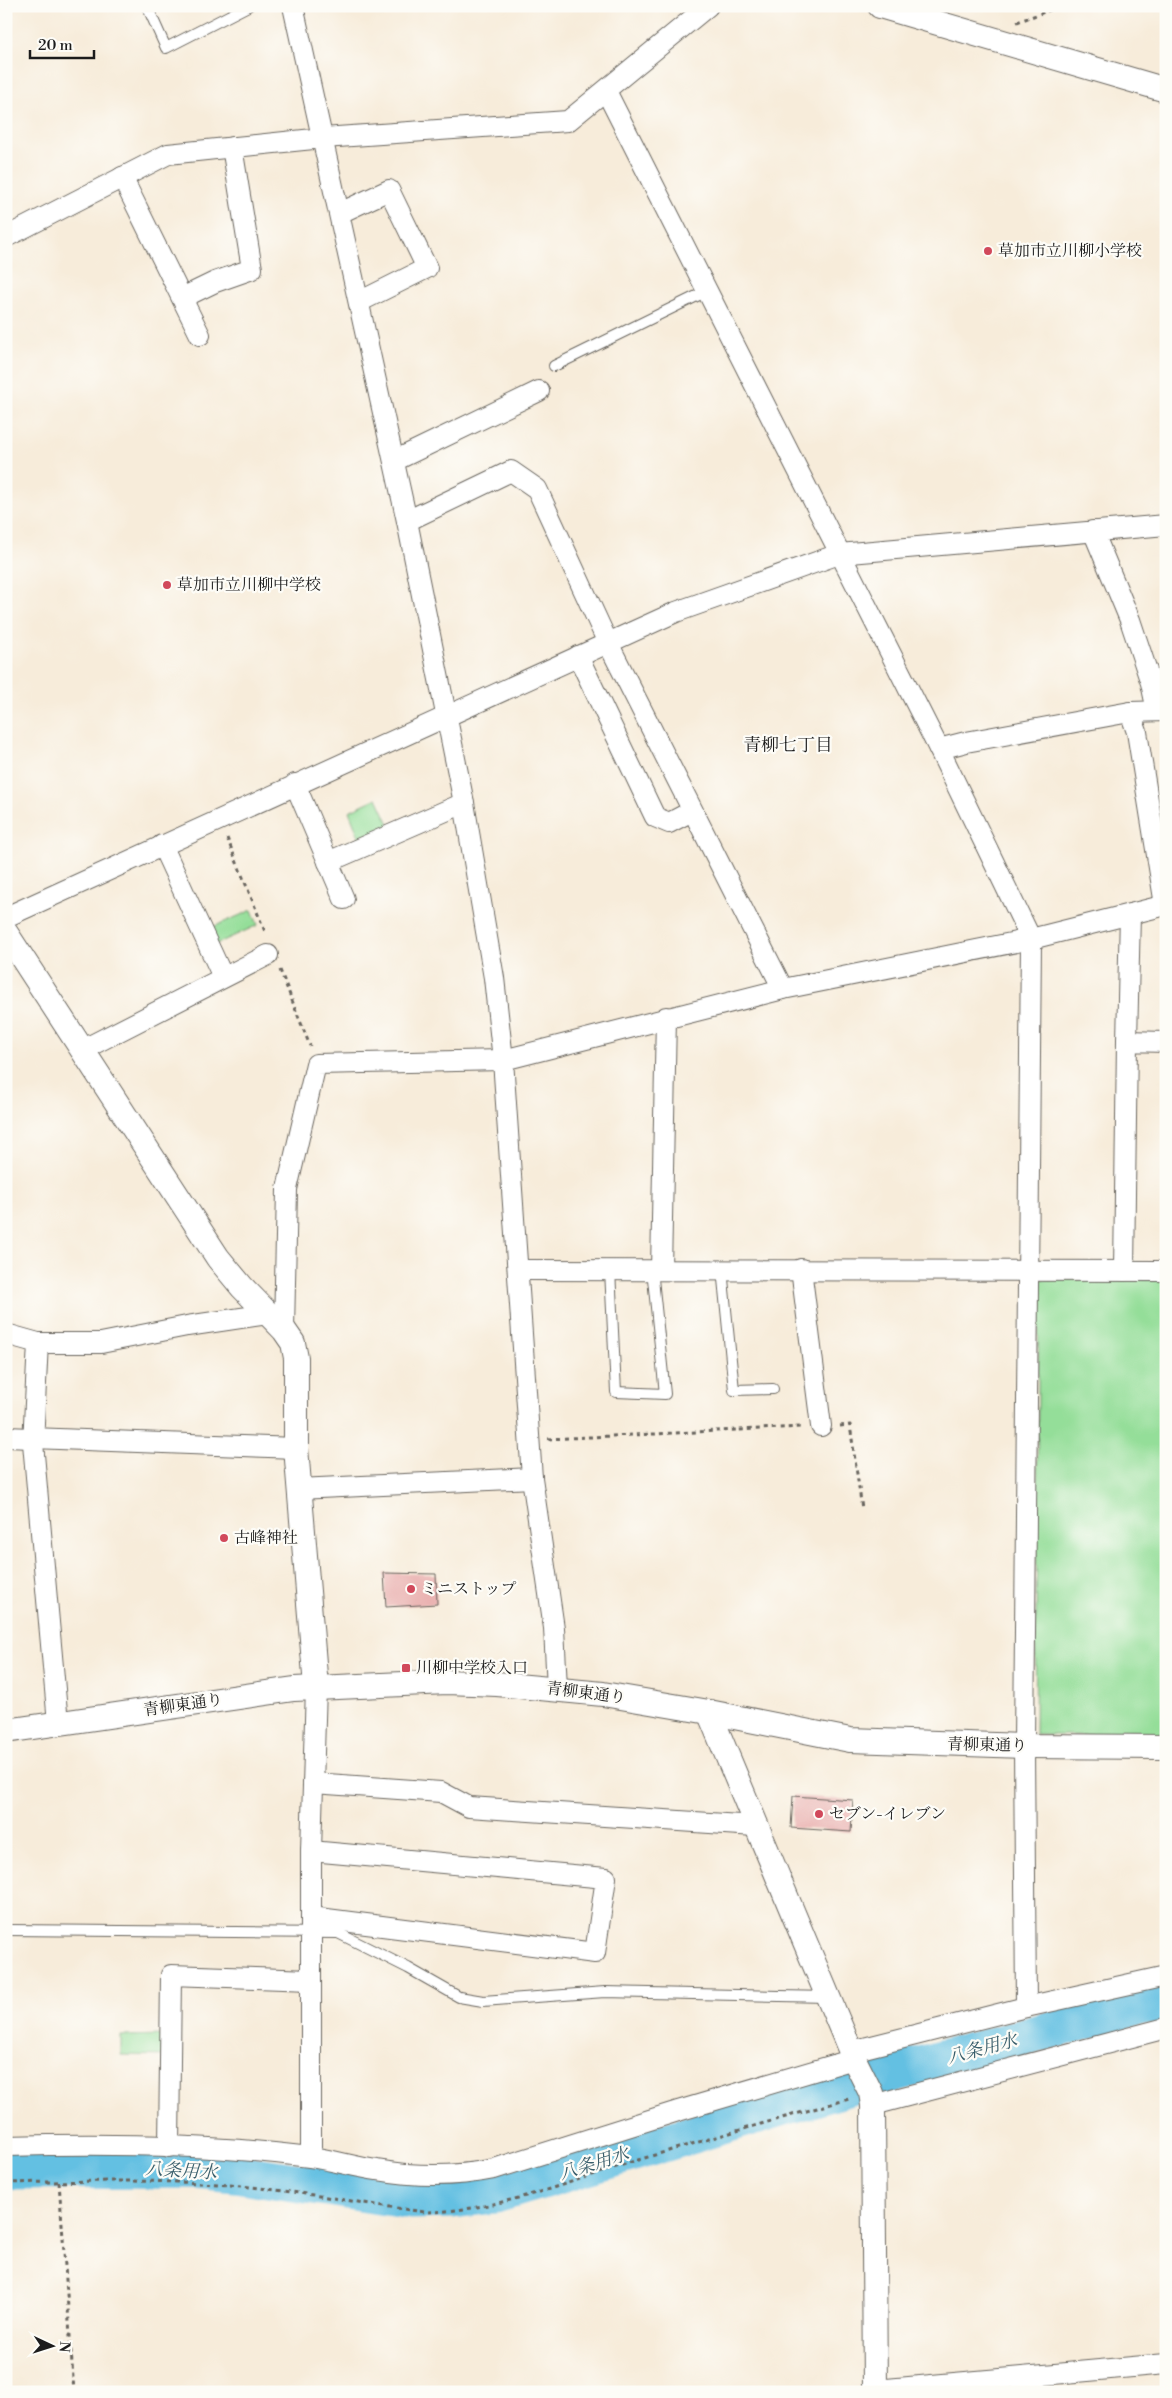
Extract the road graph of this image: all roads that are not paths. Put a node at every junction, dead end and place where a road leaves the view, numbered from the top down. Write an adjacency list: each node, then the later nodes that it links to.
1 (152, 6): 2 (lane)
2 (248, 6)
3 (293, 6): 8 (street)
4 (708, 6): 7 (street)
5 (880, 6): 6 (street)
6 (1166, 90)
7 (606, 91): 8 (street); 13 (street)
8 (323, 138): 9 (street); 11 (street)
9 (232, 147): 10 (street); 14 (street)
10 (122, 177): 12 (street); 14 (street)
11 (340, 213): 15 (street); 15 (street)
12 (6, 236)
13 (709, 290): 17 (lane); 23 (street)
14 (182, 298): 16 (street)
15 (359, 302): 19 (street)
16 (200, 335)
17 (554, 366)
18 (538, 391): 19 (street)
19 (394, 461): 20 (street)
20 (407, 521): 24 (street); 28 (street)
21 (1166, 525): 22 (street)
22 (1093, 531): 23 (street); 26 (street)
23 (839, 554): 24 (street); 29 (street)
24 (608, 643): 25 (street); 32 (street)
25 (578, 656): 28 (street); 32 (street)
26 (1162, 711): 27 (street)
27 (1130, 712): 29 (street); 36 (street)
28 (447, 717): 30 (street); 31 (street)
29 (938, 749): 40 (street)
30 (294, 784): 33 (street); 34 (street)
31 (464, 803): 34 (street); 48 (street)
32 (692, 811): 43 (street)
33 (162, 845): 38 (street); 42 (street)
34 (328, 862): 35 (street)
35 (344, 899)
36 (1165, 905): 37 (street)
37 (1130, 914): 40 (street); 45 (street)
38 (6, 917)
39 (6, 933): 47 (street)
40 (1031, 940): 43 (street); 54 (street)
41 (268, 955): 42 (street)
42 (223, 977): 47 (street)
43 (782, 989): 44 (street)
44 (666, 1017): 48 (street); 49 (street)
45 (1127, 1041): 46 (street); 55 (street)
46 (1166, 1042)
47 (82, 1050): 57 (street)
48 (503, 1060): 52 (street); 57 (street)
49 (656, 1269): 50 (street); 53 (street); 53 (lane)
50 (722, 1269): 51 (street); 60 (lane)
51 (801, 1269): 54 (street); 61 (street)
52 (518, 1270): 53 (street); 65 (street)
53 (610, 1270)
54 (1030, 1270): 55 (street); 72 (street)
55 (1124, 1271): 56 (street)
56 (1166, 1271)
57 (276, 1322): 59 (street); 64 (street)
58 (6, 1334): 59 (street)
59 (38, 1343): 63 (street)
60 (773, 1390)
61 (821, 1426)
62 (6, 1437): 63 (street)
63 (33, 1438): 64 (street); 70 (street)
64 (296, 1448): 66 (street)
65 (532, 1478): 66 (street); 68 (street)
66 (298, 1489): 67 (street)
67 (316, 1687): 68 (street, 青柳東通り); 70 (street, 青柳東通り); 74 (street)
68 (557, 1688): 69 (street, 青柳東通り)
69 (709, 1712): 72 (street, 青柳東通り); 75 (street)
70 (58, 1723): 71 (street, 青柳東通り)
71 (6, 1731)
72 (1024, 1746): 73 (street, 青柳東通り); 82 (street)
73 (1166, 1747)
74 (313, 1783): 75 (street); 76 (street)
75 (755, 1826): 81 (street)
76 (311, 1851): 77 (street); 77 (street)
77 (311, 1925): 78 (lane); 80 (street); 81 (lane)
78 (6, 1930)
79 (1166, 1976): 82 (street)
80 (311, 1980): 87 (street); 88 (street)
81 (829, 1996): 84 (street)
82 (1026, 2007): 84 (street)
83 (1166, 2028): 85 (street)
84 (853, 2055): 85 (street); 88 (street)
85 (872, 2099): 90 (street)
86 (6, 2146): 87 (street)
87 (169, 2147): 88 (street)
88 (311, 2157)
89 (1166, 2364): 90 (street)
90 (875, 2391)

